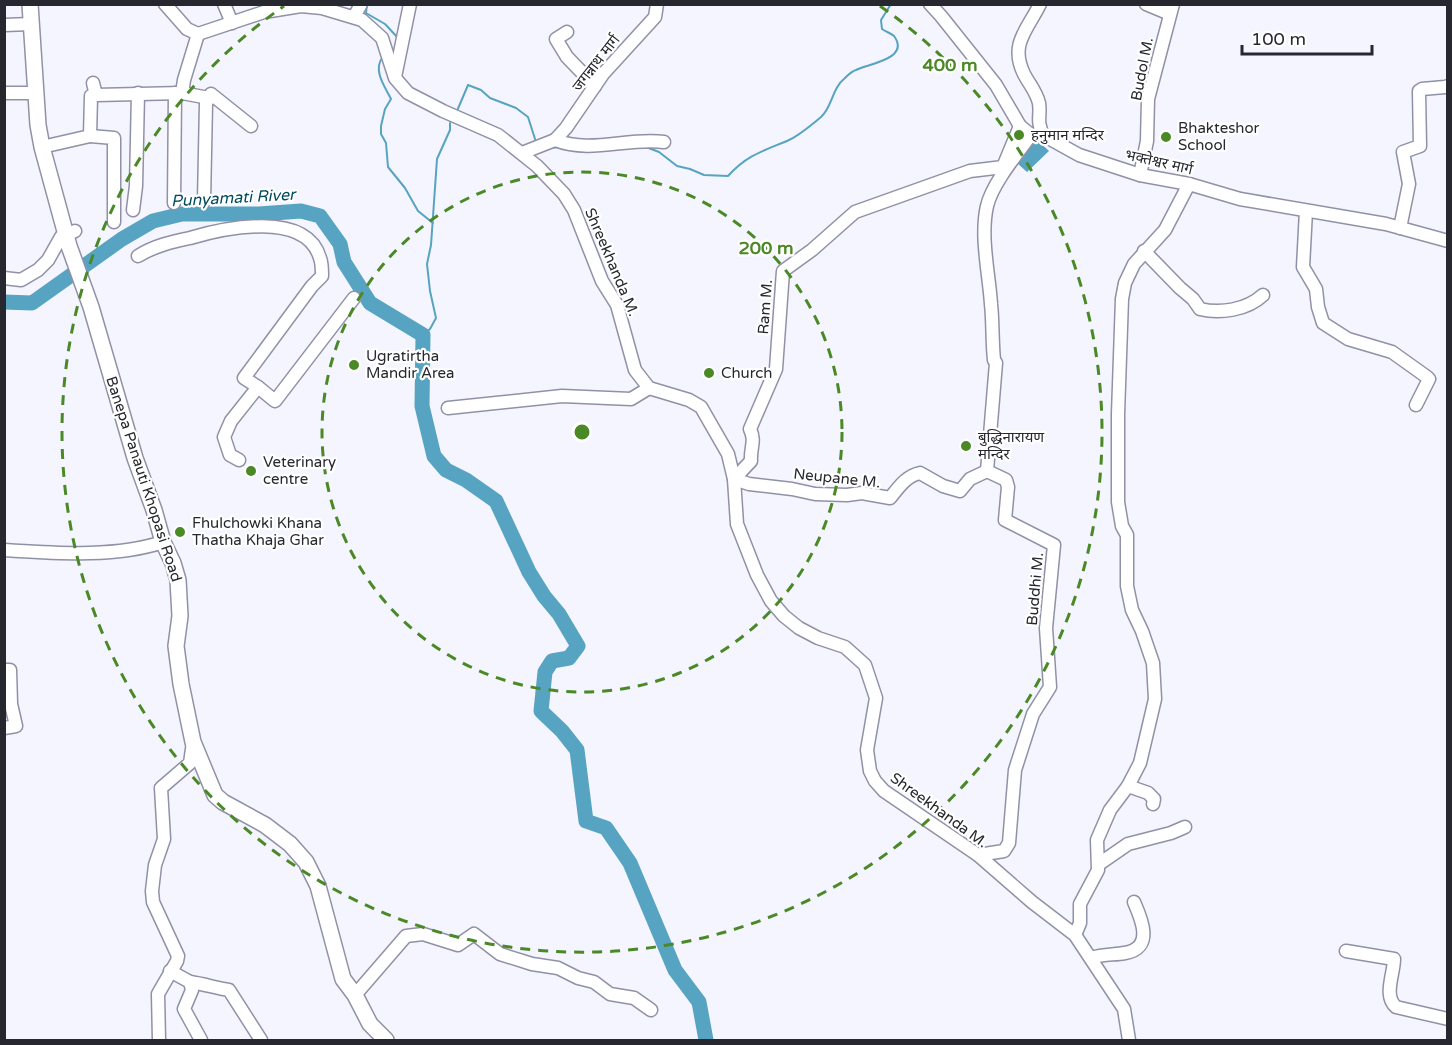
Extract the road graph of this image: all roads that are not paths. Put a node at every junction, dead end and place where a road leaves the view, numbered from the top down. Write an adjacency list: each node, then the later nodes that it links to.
1 (30, 4): 15 (main road, Banepa Panauti Khopasi Road)
2 (165, 4): 18 (street)
3 (224, 4): 14 (street)
4 (361, 4): 13 (street)
5 (410, 4): 19 (street)
6 (657, 4): 20 (street, जगन्नाथ मार्ग)
7 (930, 4): 28 (street, भक्तेश्वर मार्ग)
8 (1040, 4): 29 (street)
9 (1146, 4): 12 (street)
10 (307, 6): 11 (street); 13 (street)
11 (257, 9): 14 (street)
12 (1171, 9): 35 (street, Budol M.)
13 (354, 17): 19 (street)
14 (232, 23): 18 (street)
15 (31, 24): 16 (street); 23 (main road, Banepa Panauti Khopasi Road)
16 (4, 25)
17 (567, 32): 20 (street)
18 (198, 34): 25 (street)
19 (395, 78): 34 (street, Shreekhanda M.)
20 (595, 86): 31 (street, जगन्नाथ मार्ग)
21 (1448, 86): 42 (street)
22 (4, 93): 23 (street)
23 (36, 93): 33 (main road, Banepa Panauti Khopasi Road)
24 (138, 93): 25 (street); 30 (street); 39 (street)
25 (178, 93): 26 (street); 38 (street)
26 (209, 98): 27 (street); 37 (street)
27 (251, 126)
28 (1020, 126): 29 (street, भक्तेश्वर मार्ग); 56 (street, Ram M.)
29 (1037, 135): 35 (street, भक्तेश्वर मार्ग); 55 (street)
30 (90, 136): 33 (street); 41 (street)
31 (551, 141): 32 (street); 34 (street)
32 (664, 142)
33 (42, 147): 43 (main road, Banepa Panauti Khopasi Road)
34 (524, 152): 51 (street, Shreekhanda M.)
35 (1140, 175): 36 (street, भक्तेश्वर मार्ग)
36 (1189, 184): 40 (street, भक्तेश्वर मार्ग); 45 (street)
37 (204, 201)
38 (174, 203)
39 (133, 210)
40 (1306, 211): 42 (street, भक्तेश्वर मार्ग); 52 (street)
41 (114, 222)
42 (1400, 228): 44 (street, भक्तेश्वर मार्ग)
43 (70, 238): 47 (street); 57 (main road, Banepa Panauti Khopasi Road)
44 (1448, 242)
45 (1144, 251): 48 (street); 62 (street)
46 (138, 256): 50 (street)
47 (4, 278)
48 (1263, 295)
49 (354, 298): 50 (street)
50 (258, 387): 54 (street)
51 (649, 388): 53 (street); 56 (street, Shreekhanda M.)
52 (1416, 405)
53 (448, 408)
54 (239, 460)
55 (987, 471): 56 (street, Neupane M.); 65 (street, Buddhi M.)
56 (734, 479): 65 (street, Shreekhanda M.)
57 (163, 542): 58 (street); 61 (main road, Banepa Panauti Khopasi Road)
58 (4, 550)
59 (4, 670): 60 (street)
60 (4, 728)
61 (193, 742): 71 (street); 73 (main road, Banepa Panauti Khopasi Road)
62 (1128, 786): 63 (street); 66 (street)
63 (1153, 804)
64 (1185, 827): 66 (street)
65 (978, 855): 68 (street, Shreekhanda M.)
66 (1098, 864): 68 (street)
67 (1134, 902): 70 (street)
68 (1075, 935): 70 (street, Shreekhanda M.)
69 (1346, 951): 75 (street)
70 (1091, 958): 80 (street, Shreekhanda M.)
71 (170, 971): 72 (street); 76 (street)
72 (190, 982): 77 (street); 78 (street)
73 (355, 995): 74 (street); 79 (main road, Banepa Panauti Khopasi Road)
74 (651, 1010)
75 (1448, 1019)
76 (159, 1041)
77 (201, 1041)
78 (261, 1041)
79 (386, 1041)
80 (1129, 1041)

